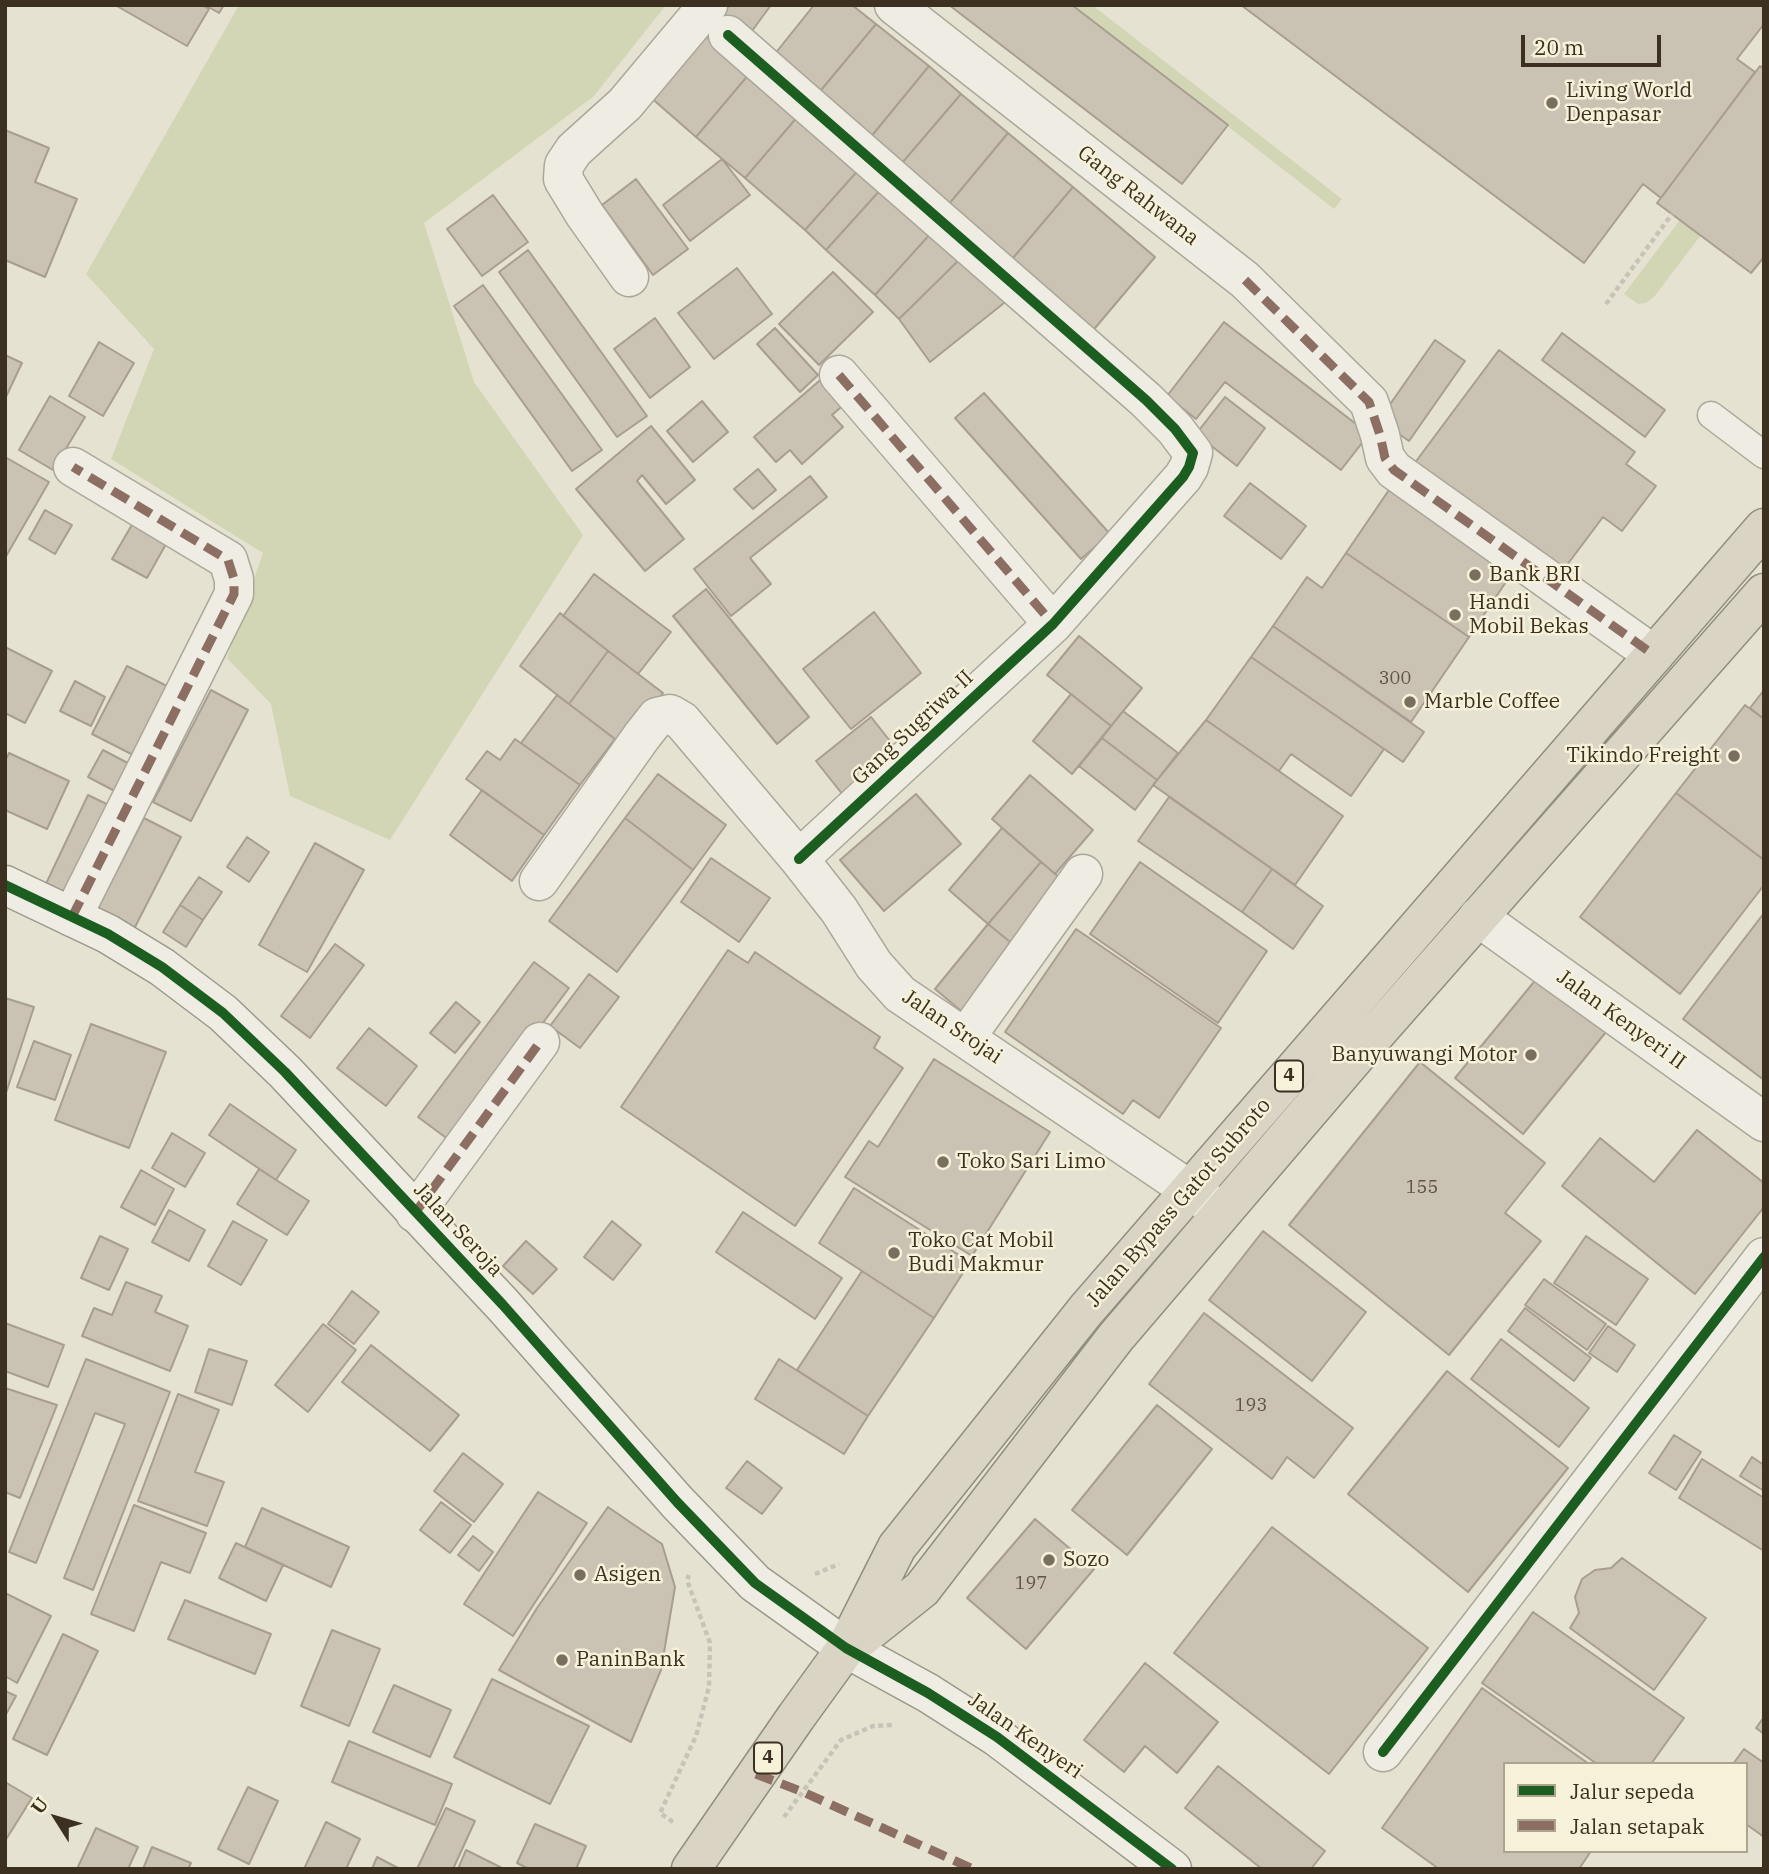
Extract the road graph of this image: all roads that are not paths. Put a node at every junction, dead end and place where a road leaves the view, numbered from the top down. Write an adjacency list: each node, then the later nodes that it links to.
1 (894, 5): 11 (street, Gang Rahwana)
2 (718, 20): 3 (street); 10 (street, Gang Sugriwa II)
3 (629, 278)
4 (839, 375): 10 (street)
5 (1711, 415): 6 (lane)
6 (1764, 455)
7 (73, 467): 16 (street)
8 (1764, 528): 11 (highway, Jalan Bypass Gatot Subroto / 4)
9 (1764, 593): 17 (highway, Jalan Bypass Gatot Subroto / 4)
10 (1053, 624): 12 (street, Gang Sugriwa II)
11 (1654, 655): 21 (highway, Jalan Bypass Gatot Subroto / 4)
12 (799, 859): 14 (street, Jalan Srojai); 18 (street, Jalan Srojai)
13 (1083, 873): 18 (street)
14 (539, 881)
15 (5, 885): 16 (street, Jalan Seroja)
16 (72, 917): 23 (street, Jalan Seroja)
17 (1478, 917): 20 (street, Jalan Kenyeri II); 22 (highway, Jalan Bypass Gatot Subroto / 4)
18 (966, 1037): 21 (street, Jalan Srojai)
19 (540, 1042): 23 (street)
20 (1764, 1122)
21 (1190, 1190): 22 (street, Jalan Srojai); 25 (highway, Jalan Bypass Gatot Subroto / 4)
22 (1222, 1212): 25 (highway, Jalan Bypass Gatot Subroto / 4)
23 (415, 1213): 25 (street, Jalan Seroja)
24 (1764, 1257): 26 (street)
25 (846, 1648): 27 (highway, Jalan Bypass Gatot Subroto / 4); 28 (street, Jalan Kenyeri)
26 (1383, 1752)
27 (691, 1869)
28 (1172, 1869)

